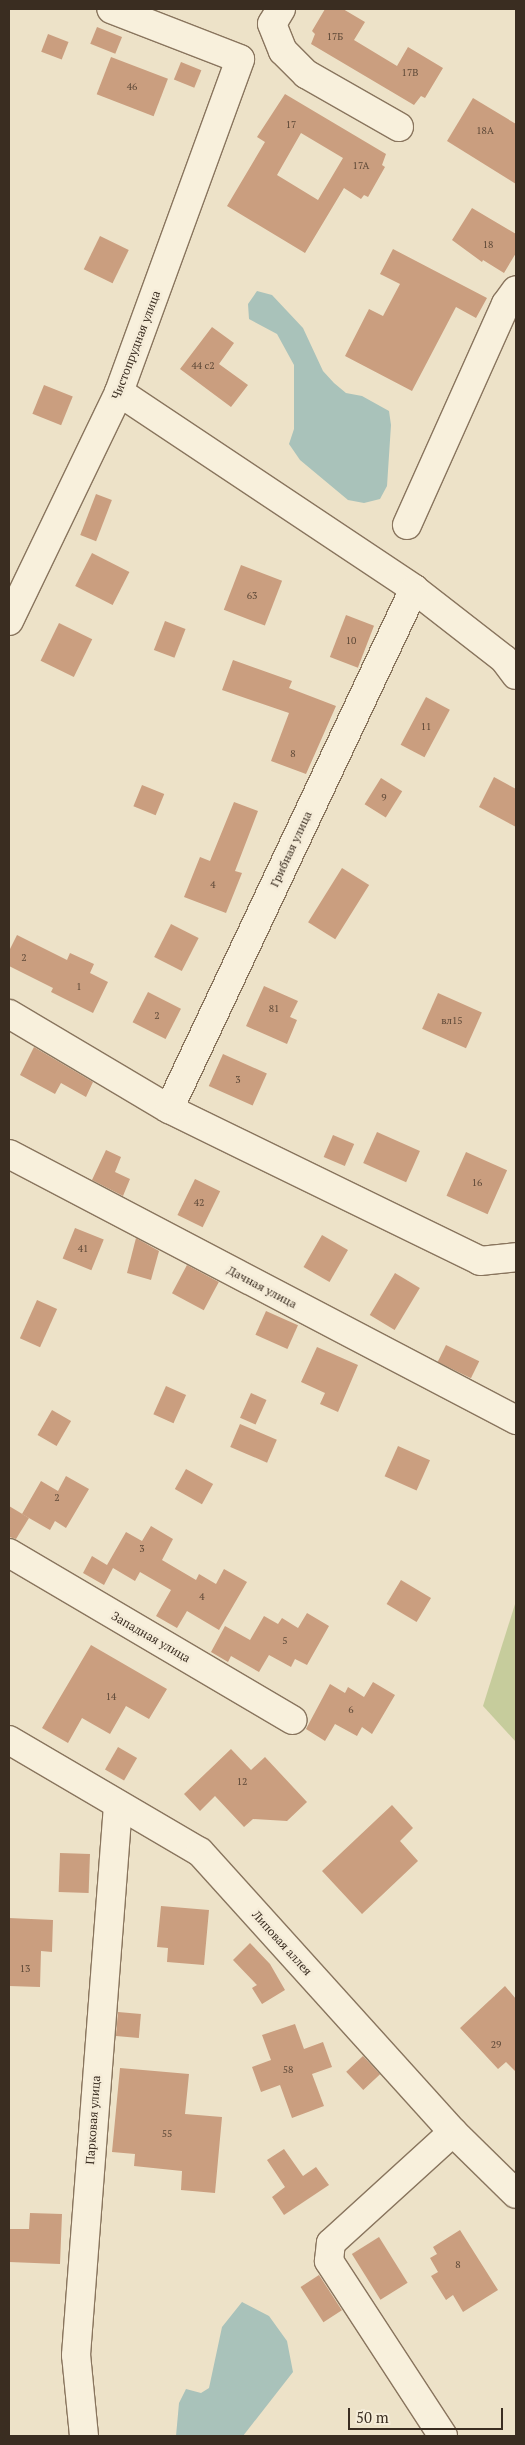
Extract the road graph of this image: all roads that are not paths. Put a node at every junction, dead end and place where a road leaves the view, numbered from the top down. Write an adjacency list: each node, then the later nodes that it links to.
1 (111, 9): 5 (street, Чистопрудная улица)
2 (276, 16): 3 (street)
3 (399, 127)
4 (516, 290): 6 (street)
5 (119, 392): 7 (street); 8 (street, Чистопрудная улица)
6 (407, 525)
7 (414, 589): 9 (street); 11 (street, Грибная улица)
8 (9, 621)
9 (516, 675)
10 (9, 1014): 11 (street)
11 (169, 1109): 13 (street)
12 (9, 1154): 14 (street, Дачная улица)
13 (516, 1257)
14 (516, 1420)
15 (9, 1554): 16 (street, Западная улица)
16 (293, 1720)
17 (9, 1740): 18 (street, Липовая аллея)
18 (118, 1805): 19 (street, Липовая аллея); 21 (street, Парковая улица)
19 (453, 2132): 20 (street, Липовая аллея); 22 (street)
20 (516, 2194)
21 (84, 2436)
22 (442, 2436)

